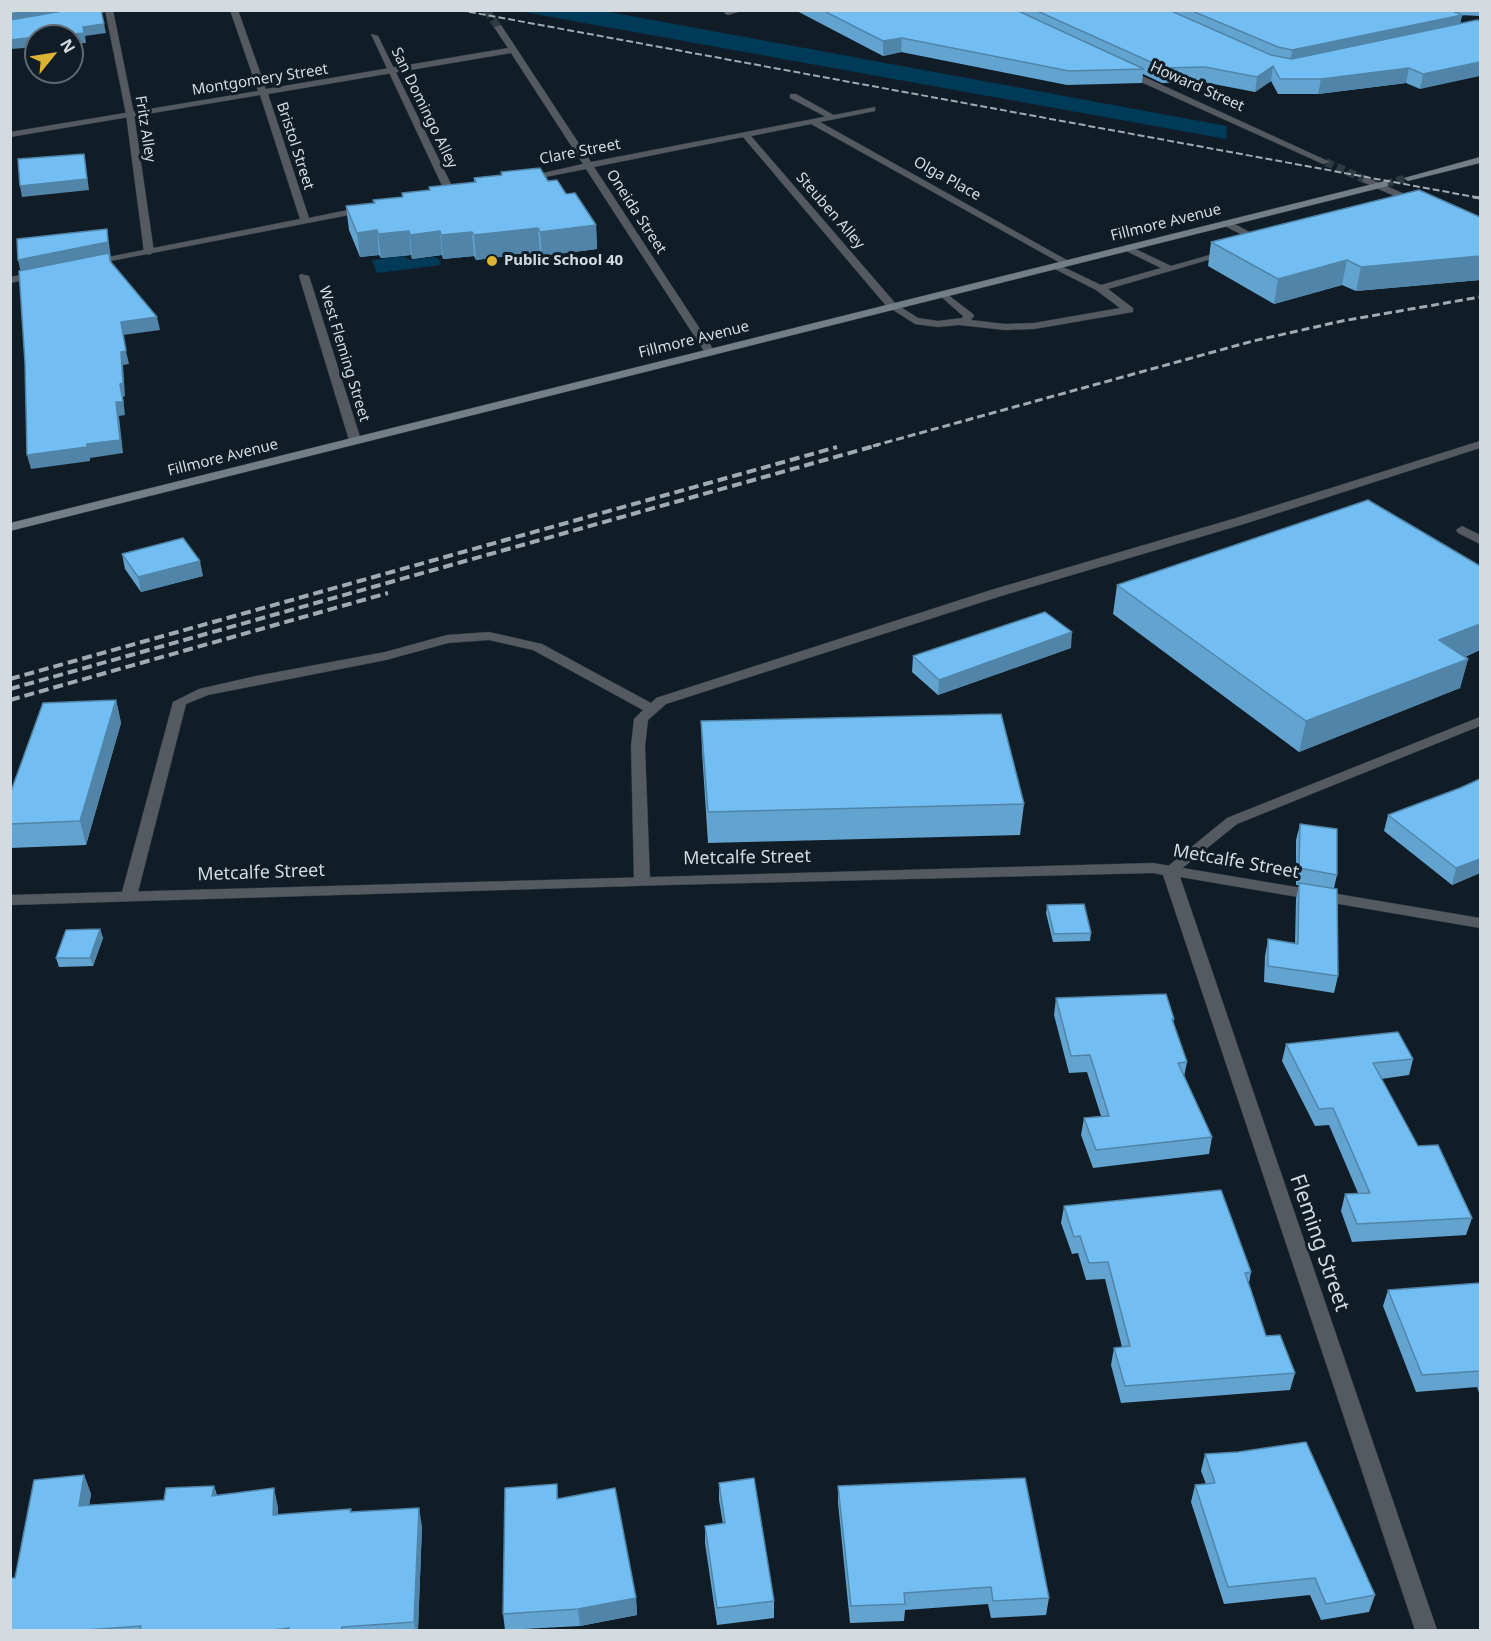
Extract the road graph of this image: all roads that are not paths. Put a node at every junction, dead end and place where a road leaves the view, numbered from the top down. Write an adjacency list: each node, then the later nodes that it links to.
1 (234, 10): 11 (street, Bristol Street)
2 (742, 10): 4 (street)
3 (110, 11): 5 (street); 14 (street, Fritz Alley)
4 (728, 13)
5 (76, 16)
6 (498, 27): 8 (street, Oneida Street)
7 (374, 36): 10 (street, San Domingo Alley)
8 (513, 50): 10 (street, Montgomery Street); 21 (street, Oneida Street)
9 (1119, 69): 20 (street, Howard Street)
10 (393, 72): 11 (street, Montgomery Street); 27 (street, San Domingo Alley)
11 (263, 92): 14 (street, Montgomery Street); 31 (street, Bristol Street)
12 (793, 96): 15 (street)
13 (872, 109): 15 (street, Clare Street)
14 (130, 114): 17 (street, Montgomery Street); 34 (street, Fritz Alley)
15 (833, 117): 16 (street, Clare Street)
16 (812, 121): 18 (street, Clare Street); 35 (street, Olga Place)
17 (10, 135)
18 (745, 135): 21 (street, Clare Street); 44 (street, Steuben Alley)
19 (1480, 160): 22 (street)
20 (1326, 162)
21 (588, 165): 23 (street, Clare Street); 46 (street, Oneida Street)
22 (1408, 178)
23 (519, 179)
24 (1366, 180): 25 (street)
25 (1381, 185): 30 (street); 32 (street, Fillmore Avenue)
26 (462, 190): 27 (street)
27 (450, 192): 28 (street)
28 (439, 195)
29 (372, 208): 31 (street)
30 (1429, 208)
31 (305, 221): 34 (street)
32 (1226, 223): 33 (street, Fillmore Avenue); 38 (street)
33 (1127, 248): 35 (street, Fillmore Avenue); 38 (street)
34 (149, 252): 36 (street)
35 (1067, 263): 37 (street, Fillmore Avenue)
36 (83, 265)
37 (1054, 266): 42 (street); 43 (street, Fillmore Avenue)
38 (1170, 269): 42 (street)
39 (50, 272): 41 (street)
40 (304, 276): 47 (street, West Fleming Street)
41 (10, 280)
42 (1100, 288): 45 (street, Steuben Alley)
43 (943, 294): 44 (street, Fillmore Avenue); 45 (street)
44 (892, 306): 45 (street, Steuben Alley); 46 (street, Fillmore Avenue)
45 (960, 322)
46 (710, 352): 47 (street, Fillmore Avenue)
47 (356, 440): 49 (street, Fillmore Avenue)
48 (1480, 444): 52 (street)
49 (10, 526)
50 (1462, 530): 51 (street)
51 (1480, 540)
52 (652, 709): 55 (street); 56 (street)
53 (1480, 721): 54 (street)
54 (1170, 871): 55 (street, Metcalfe Street); 58 (street, Metcalfe Street); 59 (street, Fleming Street)
55 (642, 880): 56 (street, Metcalfe Street)
56 (129, 896): 57 (street, Metcalfe Street)
57 (10, 900)
58 (1480, 923)
59 (1426, 1630)

